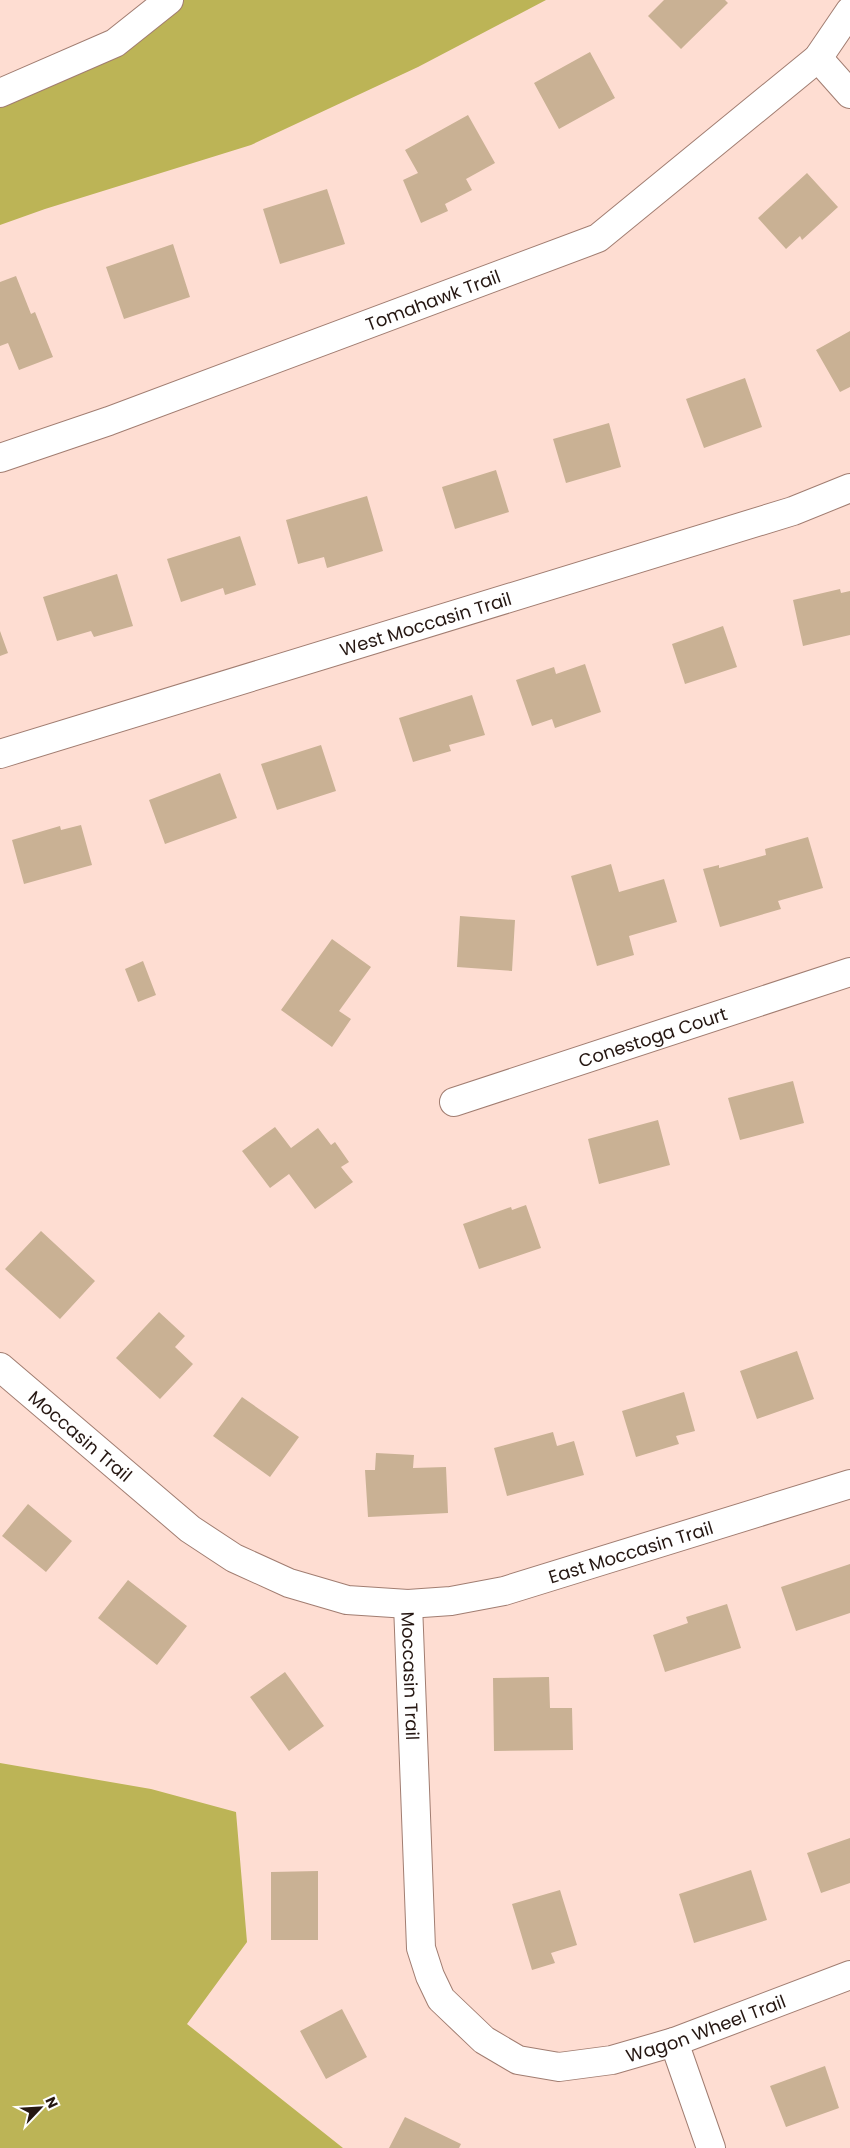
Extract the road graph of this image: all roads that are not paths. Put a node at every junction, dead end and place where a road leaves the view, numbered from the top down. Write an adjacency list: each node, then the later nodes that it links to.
1 (169, 0): 4 (street)
2 (850, 11): 3 (street)
3 (818, 58): 5 (street); 6 (street, Tomahawk Trail)
4 (0, 93)
5 (850, 94)
6 (0, 458)
7 (850, 488): 8 (street, West Moccasin Trail)
8 (0, 754)
9 (850, 972): 10 (street, Conestoga Court)
10 (454, 1102)
11 (0, 1367): 13 (street, Moccasin Trail)
12 (850, 1484): 13 (street, East Moccasin Trail)
13 (408, 1604): 16 (street, Moccasin Trail)
14 (850, 1975): 15 (street, Wagon Wheel Trail)
15 (674, 2042): 16 (street, Wagon Wheel Trail); 17 (street)
16 (558, 2067)
17 (711, 2148)

